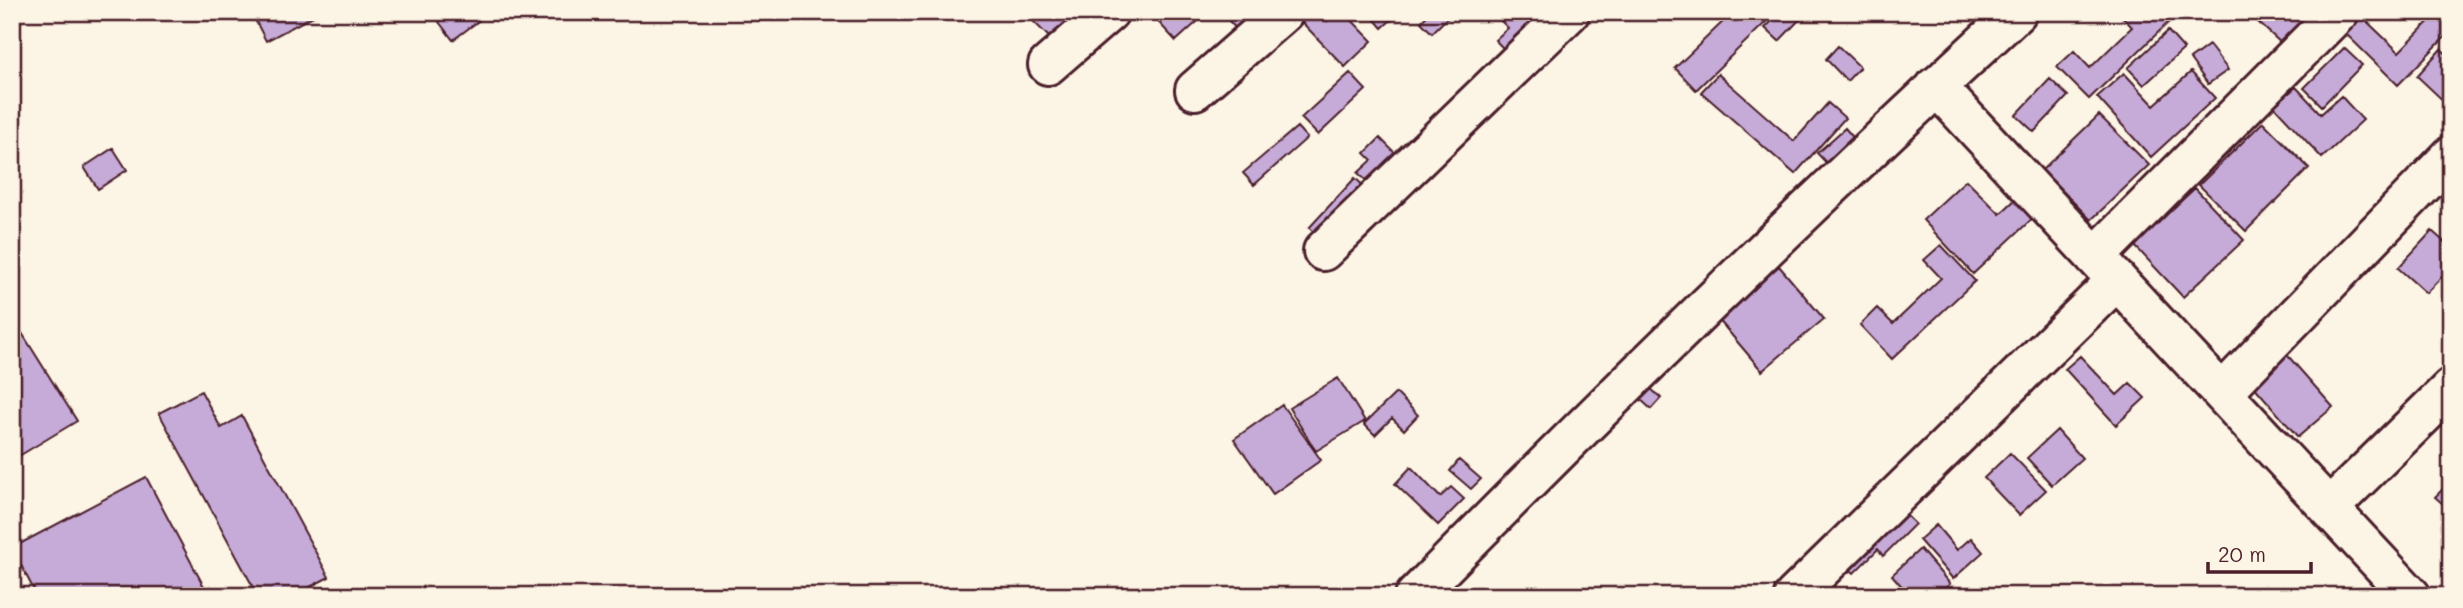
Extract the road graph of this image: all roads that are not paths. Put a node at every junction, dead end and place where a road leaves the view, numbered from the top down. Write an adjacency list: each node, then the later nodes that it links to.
1 (1109, 12): 6 (street)
2 (1284, 12): 8 (street)
3 (1570, 12): 10 (street)
4 (2017, 12): 7 (street)
5 (2339, 12): 11 (street)
6 (1048, 65)
7 (1936, 86): 11 (street); 15 (street)
8 (1195, 90)
9 (2451, 156): 13 (street)
10 (1323, 251)
11 (2106, 268): 13 (street); 16 (street)
12 (2451, 388): 14 (street)
13 (2222, 393): 14 (street)
14 (2329, 508): 17 (street)
15 (1415, 596)
16 (1794, 596)
17 (2411, 596)

